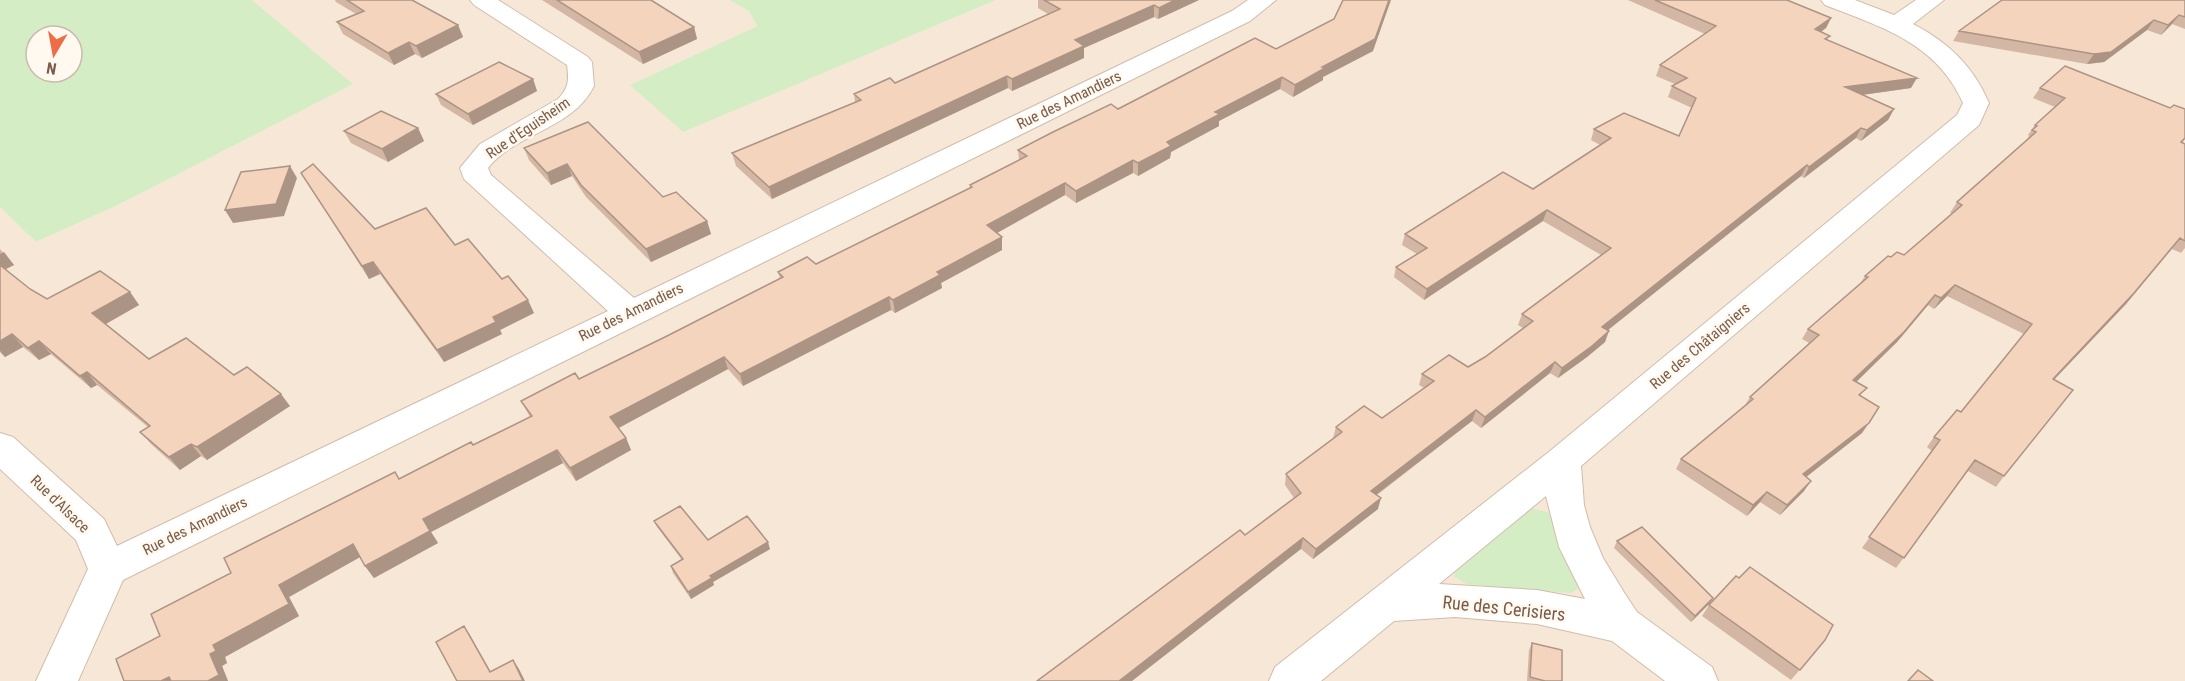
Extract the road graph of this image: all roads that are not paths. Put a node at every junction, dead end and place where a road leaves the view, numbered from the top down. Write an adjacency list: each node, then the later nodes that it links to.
1 (482, 0): 6 (street, Rue d'Eguisheim)
2 (1264, 0): 6 (street, Rue des Amandiers)
3 (1833, 0): 5 (street)
4 (1932, 0): 5 (street)
5 (1896, 25): 8 (street, Rue des Châtaigniers)
6 (630, 313): 9 (street, Rue des Amandiers)
7 (0, 447): 9 (street, Rue d'Alsace)
8 (1563, 461): 10 (street, Rue des Châtaigniers); 11 (street, Rue des Cerisiers)
9 (108, 569): 12 (street)
10 (1384, 604): 11 (street, Rue des Cerisiers); 13 (street, Rue des Châtaigniers)
11 (1623, 625): 14 (street, Rue des Cerisiers)
12 (57, 681)
13 (1290, 681)
14 (1697, 681)

